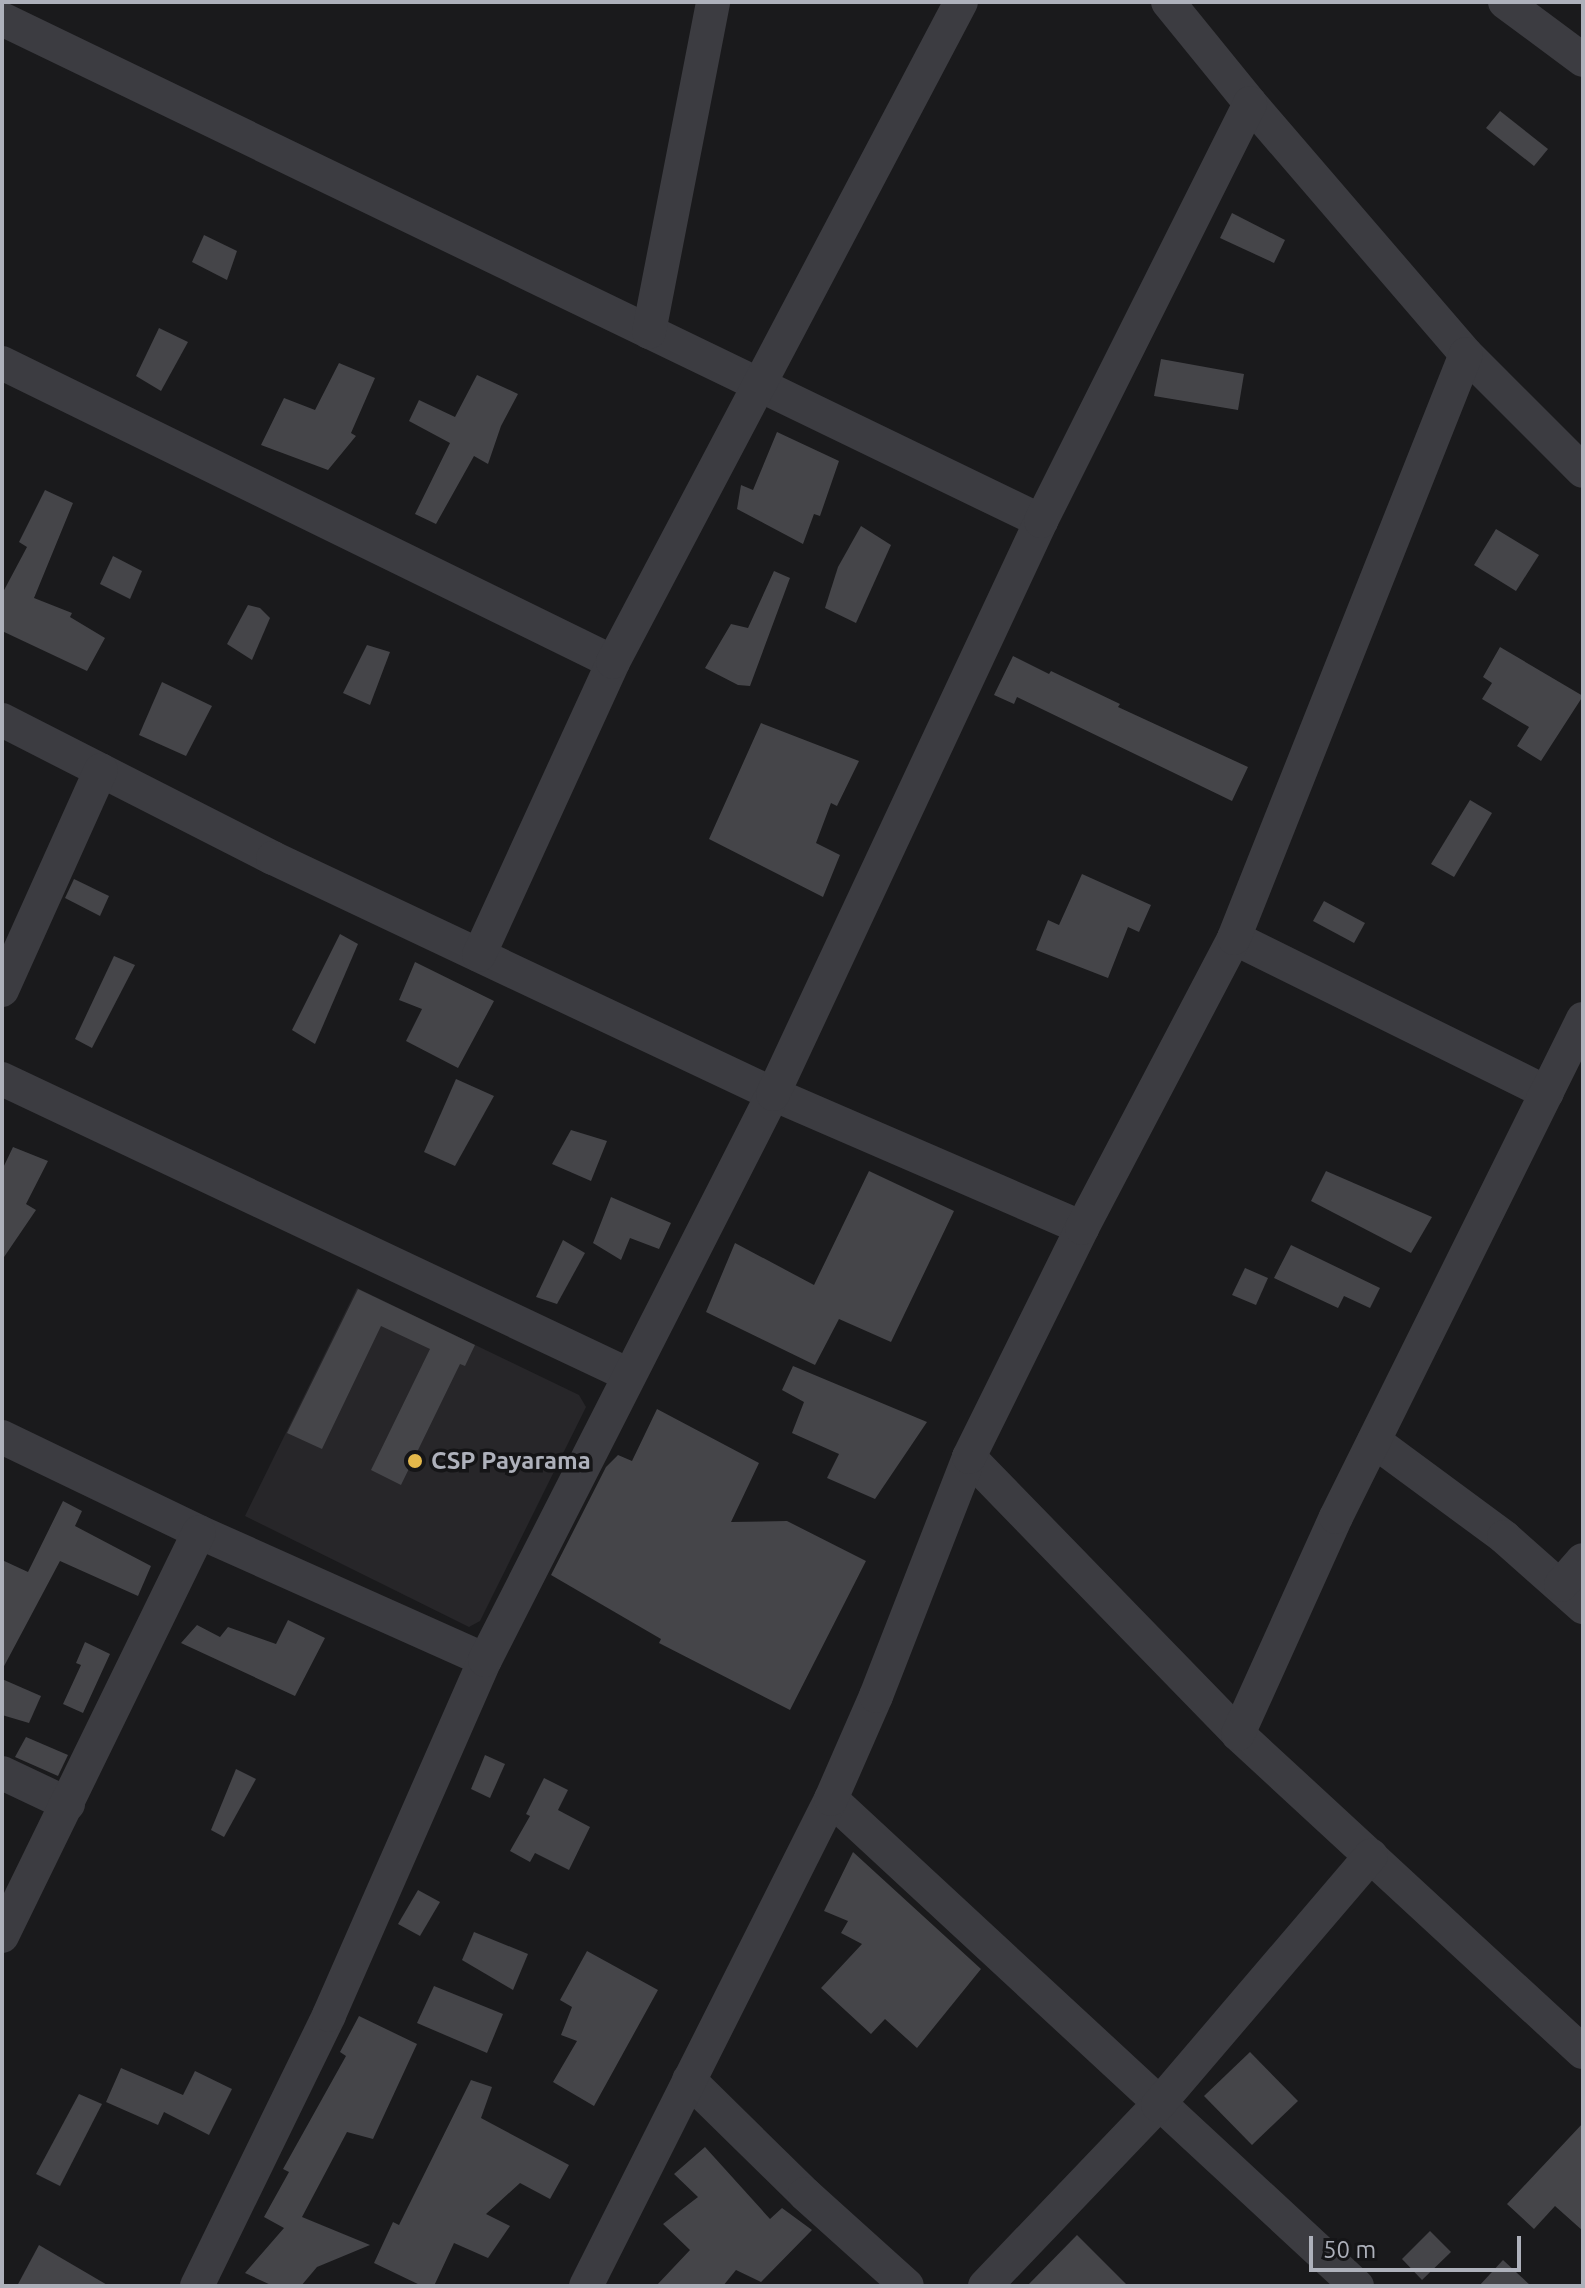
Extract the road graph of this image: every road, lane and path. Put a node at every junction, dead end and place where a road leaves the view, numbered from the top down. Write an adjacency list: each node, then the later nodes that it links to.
1 (713, 2): 8 (street)
2 (961, 2): 11 (street)
3 (1168, 2): 7 (street)
4 (1505, 2): 6 (street)
5 (2, 19): 8 (street)
6 (1583, 60)
7 (1250, 103): 9 (street); 13 (street)
8 (649, 332): 11 (street)
9 (1466, 354): 12 (street); 17 (street)
10 (2, 363): 14 (street)
11 (761, 386): 13 (street); 14 (street)
12 (1583, 471)
13 (1041, 521): 23 (street)
14 (613, 662): 18 (street)
15 (2, 720): 16 (street)
16 (101, 770): 18 (street); 19 (street)
17 (1234, 938): 22 (street); 24 (street)
18 (479, 955): 23 (street)
19 (2, 990)
20 (1583, 1019): 22 (street)
21 (2, 1079): 25 (street)
22 (1547, 1093): 27 (street)
23 (773, 1094): 24 (street); 25 (street)
24 (1082, 1228): 28 (street)
25 (629, 1375): 31 (street)
26 (2, 1437): 29 (street)
27 (1374, 1441): 30 (street); 32 (street)
28 (969, 1457): 32 (street); 34 (street)
29 (199, 1532): 31 (street); 35 (street)
30 (1576, 1584)
31 (485, 1660): 42 (street)
32 (1238, 1734): 36 (street)
33 (2, 1773): 35 (street)
34 (831, 1799): 39 (street); 40 (street)
35 (68, 1804): 37 (street)
36 (1371, 1856): 38 (street); 40 (street)
37 (2, 1936)
38 (1583, 2052)
39 (689, 2080): 43 (street); 44 (street)
40 (1158, 2105): 41 (street); 45 (street)
41 (1344, 2282)
42 (197, 2286)
43 (586, 2286)
44 (907, 2286)
45 (985, 2286)

